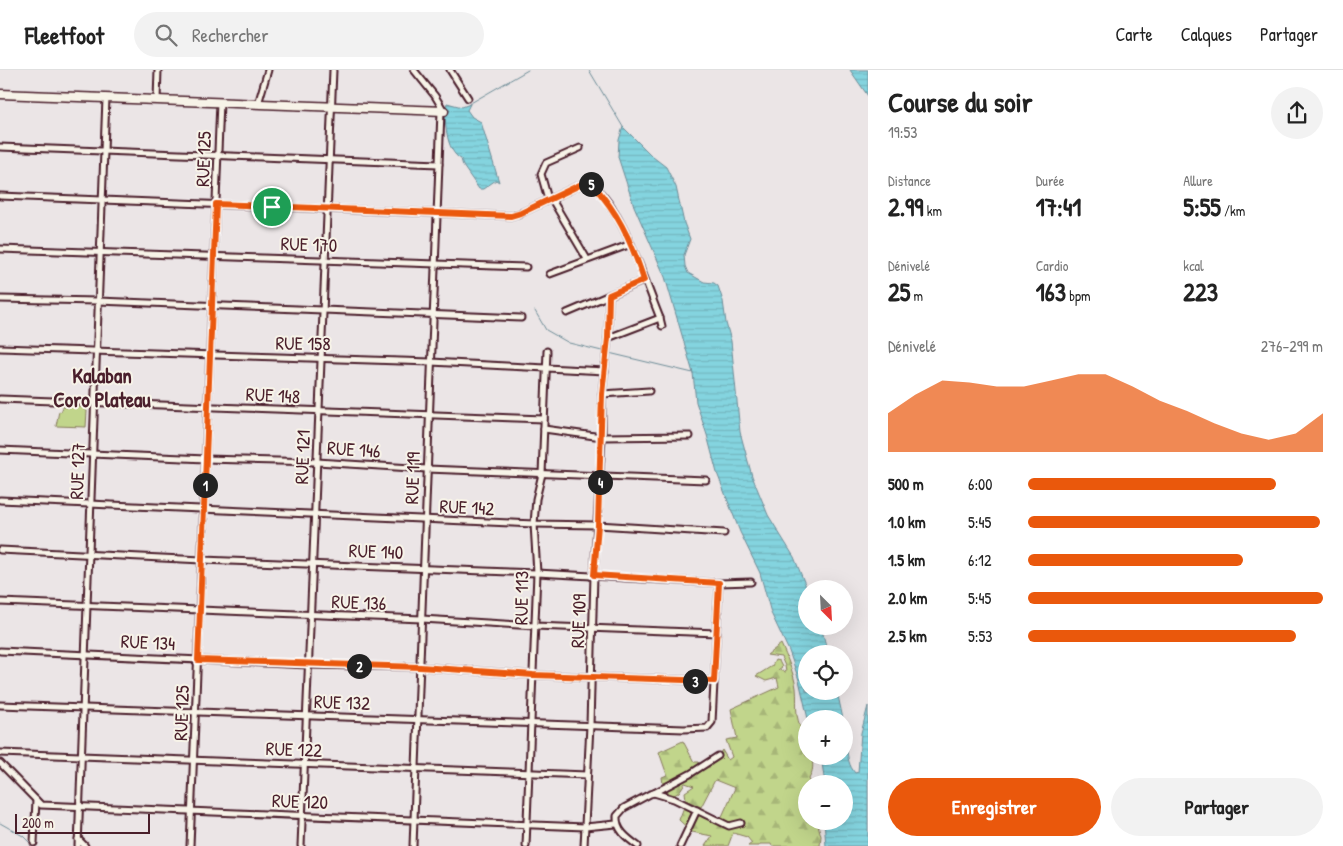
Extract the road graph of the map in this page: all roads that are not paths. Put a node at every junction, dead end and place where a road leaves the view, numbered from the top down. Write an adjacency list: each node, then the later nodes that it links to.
1 (158, 70): 9 (street)
2 (268, 70): 11 (street)
3 (333, 70): 12 (street, RUE 121)
4 (414, 70): 13 (street)
5 (450, 70): 8 (street)
6 (0, 94): 7 (street)
7 (106, 98): 9 (street); 16 (street, RUE 127)
8 (468, 98)
9 (157, 100): 10 (street)
10 (220, 102): 11 (street); 17 (street, RUE 125)
11 (258, 104): 12 (street)
12 (332, 107): 13 (street); 18 (street, RUE 121)
13 (442, 111): 19 (street, RUE 119)
14 (0, 147): 16 (street)
15 (580, 148): 21 (street)
16 (104, 151): 17 (street); 22 (street, RUE 127)
17 (218, 155): 18 (street); 23 (street, RUE 125)
18 (329, 160): 19 (street); 24 (street, RUE 121)
19 (439, 164): 25 (street, RUE 119)
20 (0, 196): 22 (street)
21 (549, 198): 25 (street); 26 (street); 30 (street)
22 (102, 200): 23 (street); 28 (street, RUE 127)
23 (216, 204): 24 (street); 29 (street, RUE 125)
24 (327, 209): 25 (street); 31 (street, RUE 121)
25 (437, 213): 32 (street, RUE 119)
26 (631, 244): 30 (street); 35 (street)
27 (0, 249): 28 (street, RUE 170)
28 (100, 252): 29 (street, RUE 170); 38 (street, RUE 127)
29 (214, 255): 31 (street, RUE 170); 39 (street, RUE 125)
30 (588, 259): 34 (street)
31 (325, 260): 32 (street, RUE 170); 40 (street, RUE 121)
32 (435, 264): 33 (street, RUE 170); 42 (street, RUE 119)
33 (526, 267)
34 (550, 274)
35 (644, 280): 36 (street); 44 (street)
36 (609, 295): 41 (street); 46 (street, RUE 109)
37 (0, 299): 38 (street)
38 (98, 301): 39 (street); 48 (street, RUE 127)
39 (212, 306): 40 (street); 50 (street, RUE 125)
40 (323, 310): 42 (street); 51 (street, RUE 121)
41 (567, 313)
42 (433, 314): 43 (street); 52 (street, RUE 119)
43 (521, 318)
44 (660, 318): 45 (street); 46 (street)
45 (662, 326)
46 (608, 338): 54 (street, RUE 109)
47 (0, 348): 48 (street, RUE 158)
48 (96, 351): 50 (street, RUE 158); 58 (street, RUE 127)
49 (547, 351): 53 (street, RUE 113)
50 (210, 356): 51 (street, RUE 158); 59 (street, RUE 125)
51 (321, 358): 52 (street, RUE 158); 60 (street, RUE 121)
52 (432, 362): 53 (street, RUE 158); 61 (street, RUE 119)
53 (546, 368): 54 (street, RUE 158); 62 (street, RUE 113)
54 (605, 368): 56 (street, RUE 109)
55 (649, 391): 56 (street)
56 (602, 394): 65 (street, RUE 109)
57 (0, 399): 58 (street, RUE 148)
58 (94, 402): 59 (street, RUE 148); 67 (street, RUE 127)
59 (208, 407): 60 (street, RUE 148); 68 (street, RUE 125)
60 (319, 412): 61 (street, RUE 148); 69 (street, RUE 121)
61 (430, 415): 62 (street, RUE 148); 70 (street, RUE 119)
62 (544, 419): 63 (street, RUE 113)
63 (544, 429): 65 (street); 71 (street, RUE 113)
64 (690, 436): 65 (street)
65 (602, 437): 72 (street, RUE 109)
66 (0, 450): 67 (street, RUE 146)
67 (92, 454): 68 (street, RUE 146); 75 (street, RUE 127)
68 (206, 459): 69 (street, RUE 146); 76 (street, RUE 125)
69 (317, 462): 70 (street, RUE 146); 77 (street, RUE 121)
70 (427, 469): 71 (street, RUE 146); 78 (street, RUE 119)
71 (542, 474): 72 (street, RUE 146); 79 (street, RUE 113)
72 (600, 476): 73 (street, RUE 146); 80 (street, RUE 109)
73 (706, 480)
74 (0, 500): 75 (street, RUE 142)
75 (90, 504): 76 (street, RUE 142); 83 (street, RUE 127)
76 (204, 509): 77 (street, RUE 142); 84 (street, RUE 125)
77 (315, 515): 78 (street, RUE 142); 85 (street, RUE 121)
78 (426, 520): 79 (street, RUE 142); 86 (street, RUE 119)
79 (534, 524): 80 (street, RUE 142); 87 (street, RUE 113)
80 (598, 525): 81 (street, RUE 142); 88 (street, RUE 109)
81 (724, 533)
82 (0, 550): 83 (street, RUE 140)
83 (89, 554): 84 (street, RUE 140); 92 (street, RUE 127)
84 (202, 560): 85 (street, RUE 140); 93 (street, RUE 125)
85 (313, 563): 86 (street, RUE 140); 94 (street, RUE 121)
86 (424, 568): 87 (street, RUE 140); 95 (street, RUE 119)
87 (537, 573): 88 (street, RUE 140); 96 (street, RUE 113)
88 (594, 575): 90 (street, RUE 140); 97 (street, RUE 109)
89 (751, 582): 90 (street, RUE 140)
90 (719, 583): 98 (street, RUE 132)
91 (0, 602): 92 (street, RUE 136)
92 (87, 606): 93 (street, RUE 136); 100 (street, RUE 127)
93 (200, 611): 94 (street, RUE 136); 101 (street, RUE 125)
94 (311, 616): 95 (street, RUE 136); 102 (street, RUE 121)
95 (422, 619): 96 (street, RUE 136); 103 (street, RUE 119)
96 (535, 626): 97 (street, RUE 136); 104 (street, RUE 113)
97 (592, 628): 98 (street, RUE 136); 105 (street, RUE 109)
98 (717, 633): 106 (street, RUE 132)
99 (0, 652): 100 (street, RUE 134)
100 (85, 655): 101 (street, RUE 134); 108 (street, RUE 127)
101 (198, 660): 102 (street, RUE 134); 109 (street, RUE 125)
102 (309, 664): 103 (street, RUE 134); 110 (street, RUE 121)
103 (420, 667): 104 (street, RUE 134); 111 (street, RUE 119)
104 (533, 675): 105 (street, RUE 134); 112 (street, RUE 113)
105 (592, 677): 106 (street, RUE 134); 113 (street, RUE 109)
106 (714, 681): 113 (street, RUE 132)
107 (0, 705): 108 (street, RUE 132)
108 (83, 708): 109 (street, RUE 132); 115 (street, RUE 127)
109 (196, 712): 110 (street, RUE 132); 117 (street, RUE 125)
110 (307, 716): 111 (street, RUE 132); 119 (street, RUE 121)
111 (418, 719): 112 (street, RUE 132); 120 (street, RUE 119)
112 (531, 723): 113 (street, RUE 132); 121 (street, RUE 113)
113 (590, 726): 122 (street, RUE 109)
114 (0, 753): 115 (street, RUE 122)
115 (81, 756): 117 (street, RUE 122); 125 (street, RUE 127)
116 (718, 756): 123 (street)
117 (194, 760): 119 (street, RUE 122); 127 (street, RUE 125)
118 (0, 763): 124 (street, RUE 120)
119 (305, 764): 120 (street, RUE 122); 128 (street, RUE 121)
120 (416, 768): 121 (street, RUE 122); 129 (street, RUE 119)
121 (529, 774): 122 (street, RUE 122); 131 (street, RUE 113)
122 (587, 774): 133 (street, RUE 109)
123 (654, 793): 126 (street); 132 (street)
124 (36, 800): 125 (street, RUE 120); 135 (street)
125 (79, 807): 127 (street, RUE 120); 134 (street, RUE 127)
126 (697, 810): 130 (street); 144 (street)
127 (192, 811): 128 (street, RUE 120); 138 (street, RUE 125)
128 (303, 816): 129 (street, RUE 120); 139 (street, RUE 121)
129 (414, 820): 131 (street, RUE 120); 140 (street, RUE 119)
130 (741, 823)
131 (527, 824): 133 (street, RUE 120); 141 (street, RUE 113)
132 (616, 824): 133 (street, RUE 120); 143 (street)
133 (585, 827): 142 (street, RUE 109)
134 (78, 839): 136 (street, RUE 127); 137 (street)
135 (34, 843)
136 (78, 846)
137 (85, 846)
138 (190, 846)
139 (302, 846)
140 (413, 846)
141 (526, 846)
142 (584, 846)
143 (638, 846)
144 (680, 846)

